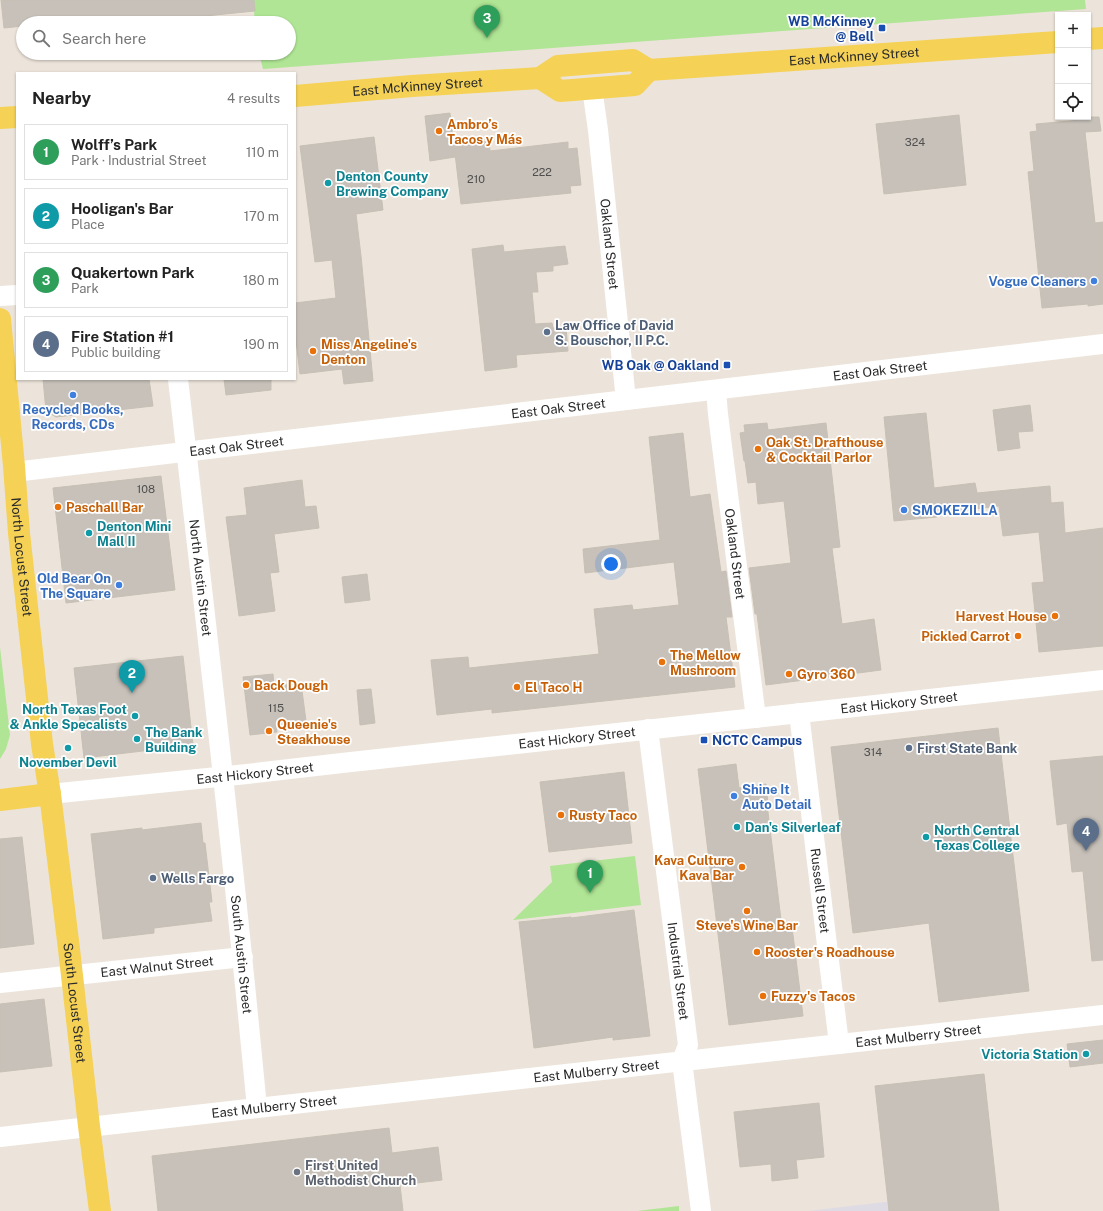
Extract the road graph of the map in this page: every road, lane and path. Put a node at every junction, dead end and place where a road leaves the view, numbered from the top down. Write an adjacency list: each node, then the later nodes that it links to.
1 (1103, 38): 2 (main road)
2 (1091, 39)
3 (1055, 42): 4 (main road, East McKinney Street)
4 (650, 70): 5 (main road); 6 (main road)
5 (540, 78): 6 (main road); 7 (main road, East McKinney Street)
6 (592, 88): 16 (street, Oakland Street)
7 (296, 96)
8 (16, 117): 9 (main road)
9 (0, 118)
10 (16, 295): 11 (street)
11 (0, 296)
12 (0, 319): 18 (main road, North Locust Street)
13 (1103, 344): 15 (street, East Oak Street)
14 (178, 380): 17 (street, North Austin Street)
15 (716, 390): 16 (street, East Oak Street); 21 (street, Oakland Street)
16 (626, 400): 17 (street, East Oak Street)
17 (186, 452): 18 (street, East Oak Street); 23 (street, North Austin Street)
18 (7, 472): 24 (main road, North Locust Street)
19 (1103, 680): 20 (street, East Hickory Street)
20 (799, 713): 21 (street, East Hickory Street); 30 (street, Russell Street)
21 (756, 718): 22 (street, East Hickory Street)
22 (648, 729): 23 (street, East Hickory Street); 31 (street, Industrial Street)
23 (224, 776): 24 (street, East Hickory Street); 26 (street, South Austin Street)
24 (50, 794): 25 (main road); 27 (main road, South Locust Street)
25 (0, 800)
26 (243, 957): 27 (street, East Walnut Street); 32 (street, South Austin Street)
27 (72, 976): 28 (street, East Walnut Street); 33 (main road, South Locust Street)
28 (0, 983)
29 (1103, 1015): 30 (street, East Mulberry Street)
30 (839, 1044): 31 (street, East Mulberry Street)
31 (682, 1061): 32 (street, East Mulberry Street); 36 (street, Industrial Street)
32 (257, 1108): 33 (street, East Mulberry Street)
33 (89, 1126): 34 (street, East Mulberry Street); 35 (main road, South Locust Street)
34 (0, 1137)
35 (100, 1211)
36 (701, 1211)

